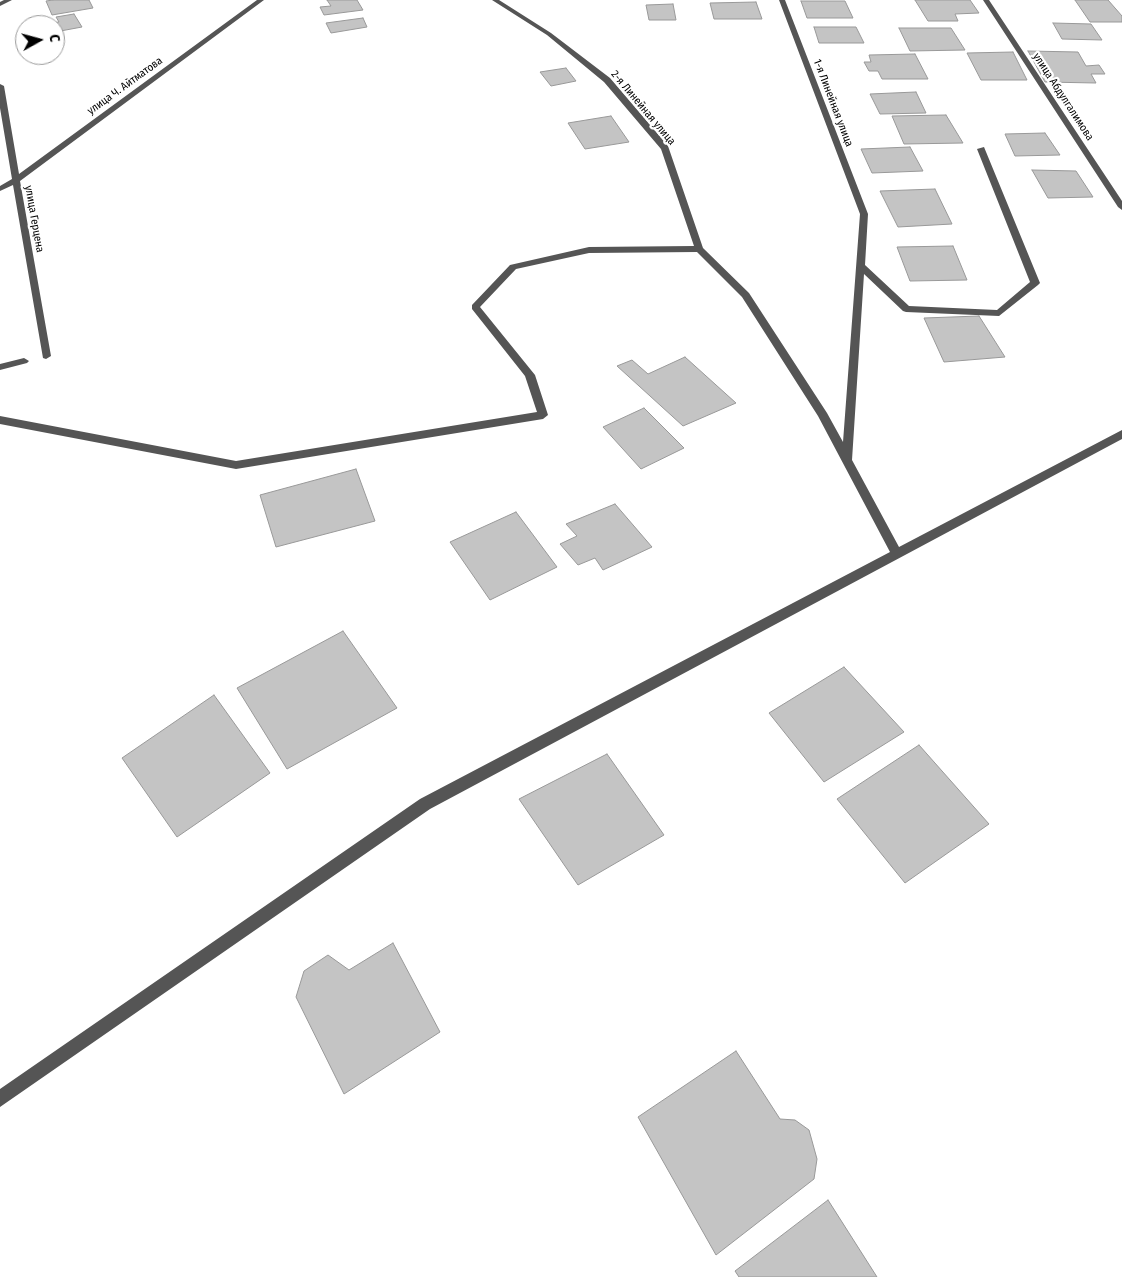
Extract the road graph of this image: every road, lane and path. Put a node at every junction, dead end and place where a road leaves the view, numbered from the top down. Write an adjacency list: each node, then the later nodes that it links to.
1 (8, 0): 6 (street)
2 (262, 0): 9 (street, улица Ч. Айтматова)
3 (495, 0): 12 (street, 2-я Линейная улица)
4 (782, 0): 13 (street, 1-я Линейная улица)
5 (986, 0): 11 (street, улица Абдулгалимова)
6 (0, 4)
7 (0, 86): 9 (street, улица Герцена)
8 (981, 149): 13 (street)
9 (16, 180): 10 (street, улица Ч. Айтматова); 14 (street, улица Герцена)
10 (0, 189)
11 (1122, 207)
12 (699, 250): 17 (street); 19 (street)
13 (860, 266): 19 (street)
14 (46, 356)
15 (24, 361): 16 (street)
16 (0, 367)
17 (0, 420)
18 (1122, 434): 20 (street)
19 (846, 459): 20 (street)
20 (897, 554): 21 (street)
21 (0, 1099)

